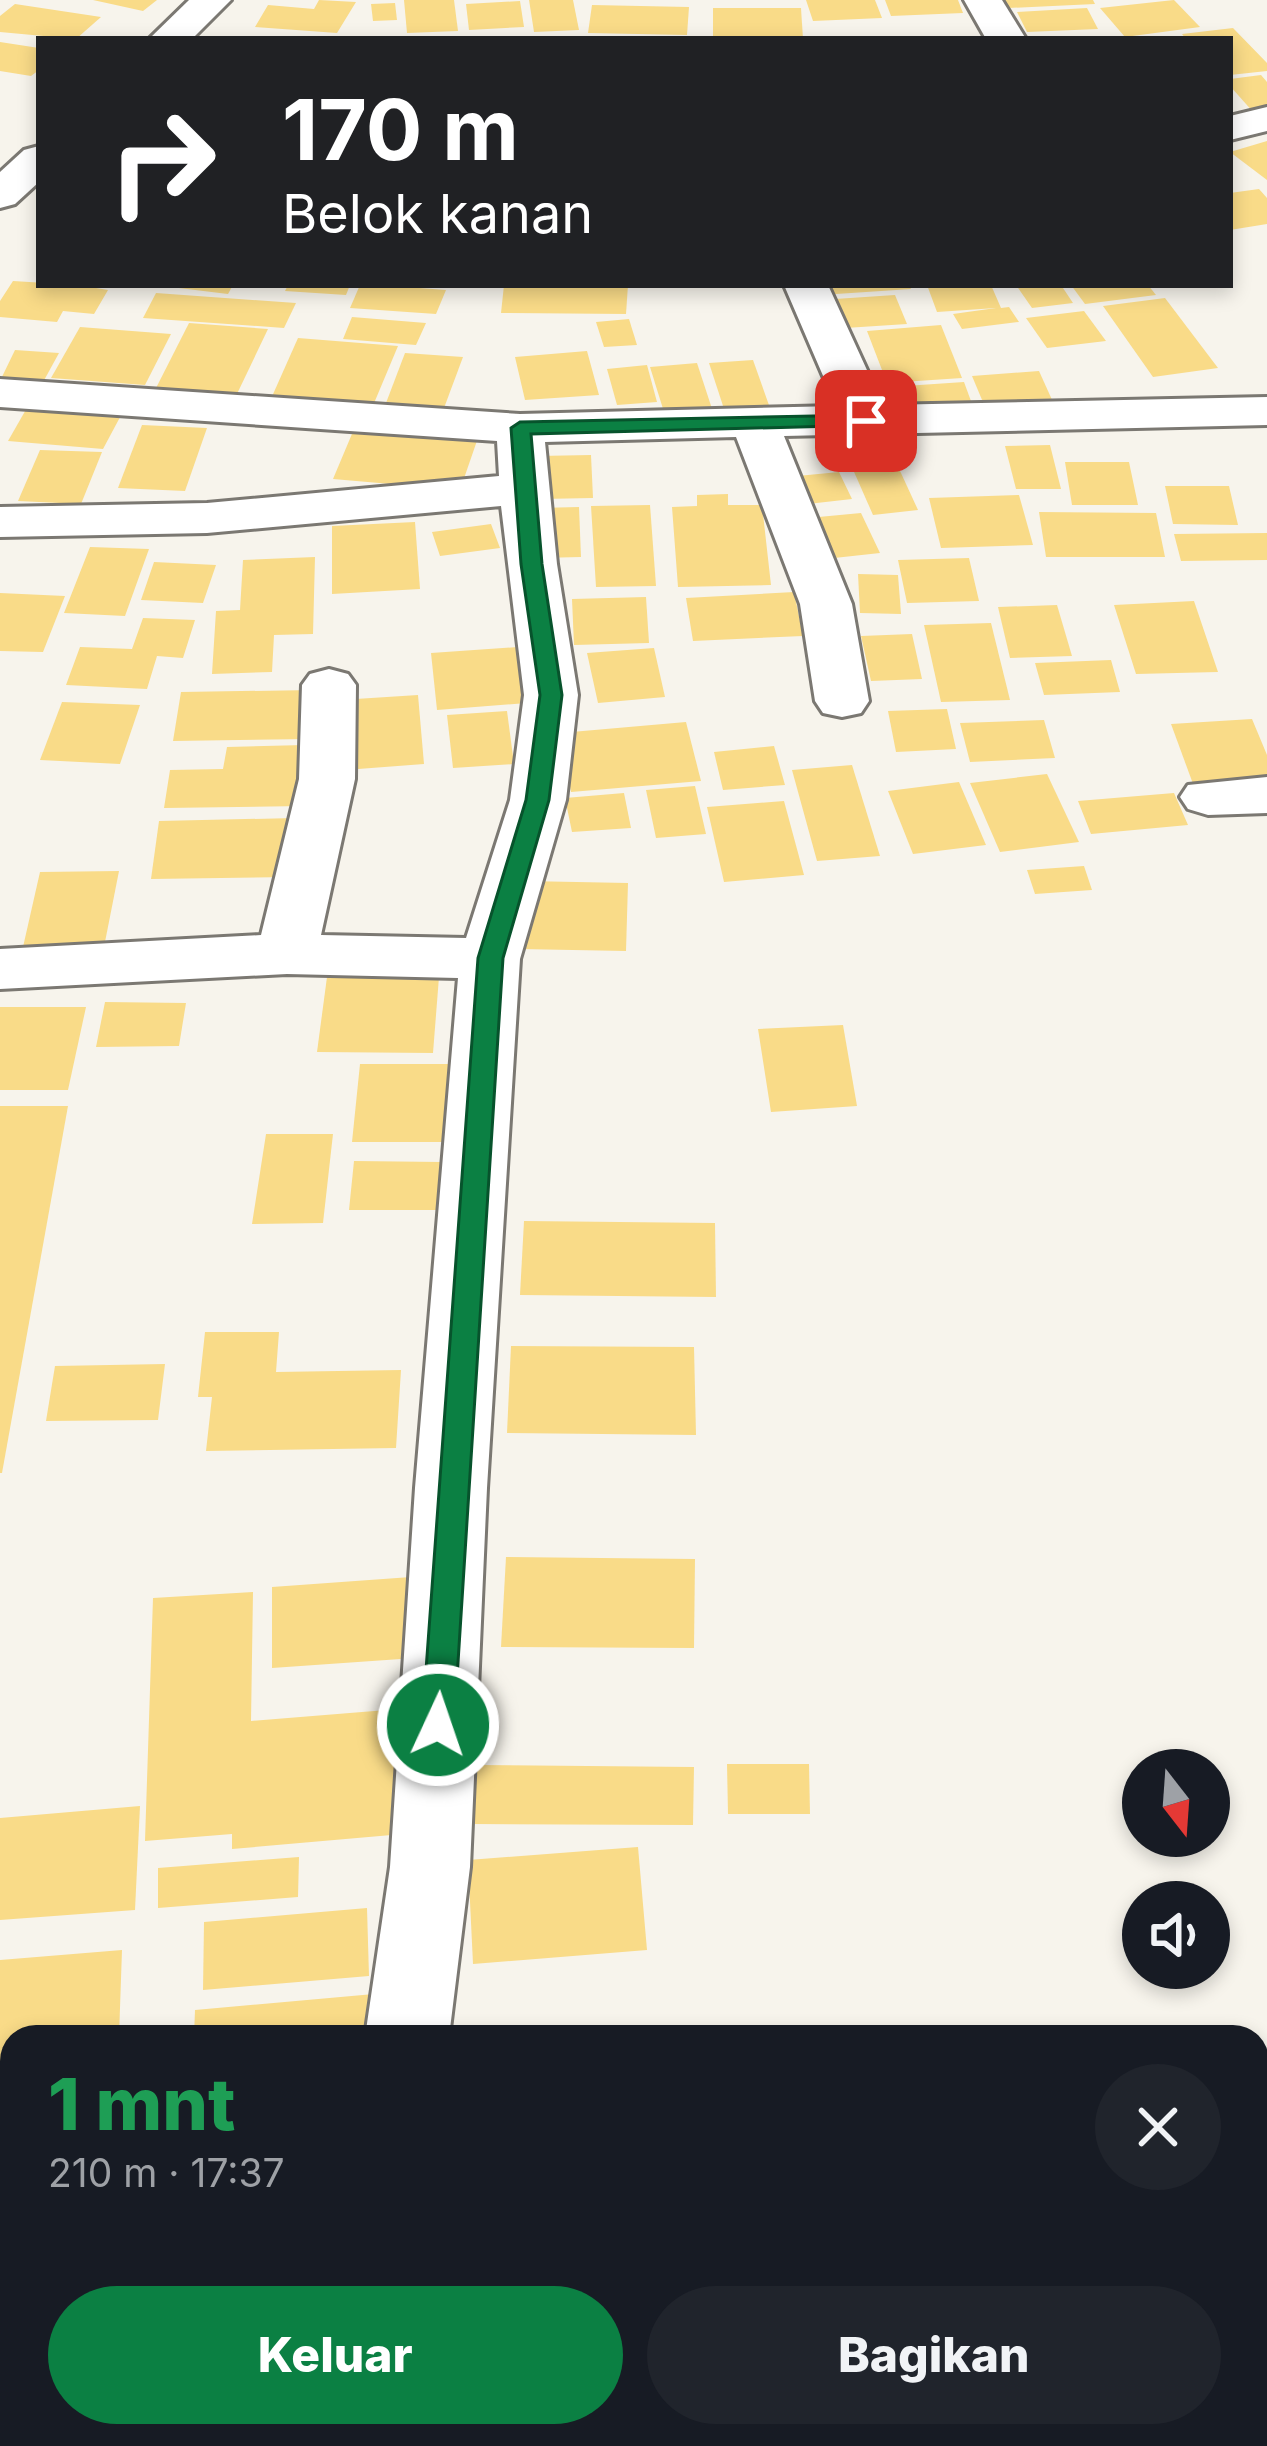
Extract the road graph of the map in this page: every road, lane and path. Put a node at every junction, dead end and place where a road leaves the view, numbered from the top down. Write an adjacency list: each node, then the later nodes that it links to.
1 (212, 0): 3 (street)
2 (983, 0): 4 (street)
3 (172, 36)
4 (1004, 36)
5 (1267, 119): 6 (street)
6 (1233, 127)
7 (36, 162): 8 (street)
8 (0, 195)
9 (807, 288): 12 (street)
10 (0, 393): 14 (street)
11 (1267, 411): 12 (street)
12 (866, 421): 13 (street)
13 (754, 424): 14 (street); 18 (street)
14 (520, 428): 15 (street)
15 (525, 489): 16 (street); 22 (street)
16 (0, 522)
17 (328, 685): 21 (street)
18 (842, 701)
19 (1267, 795): 20 (street)
20 (1208, 797)
21 (287, 954): 22 (street); 23 (street)
22 (490, 958): 24 (street)
23 (0, 969)
24 (409, 2025)

